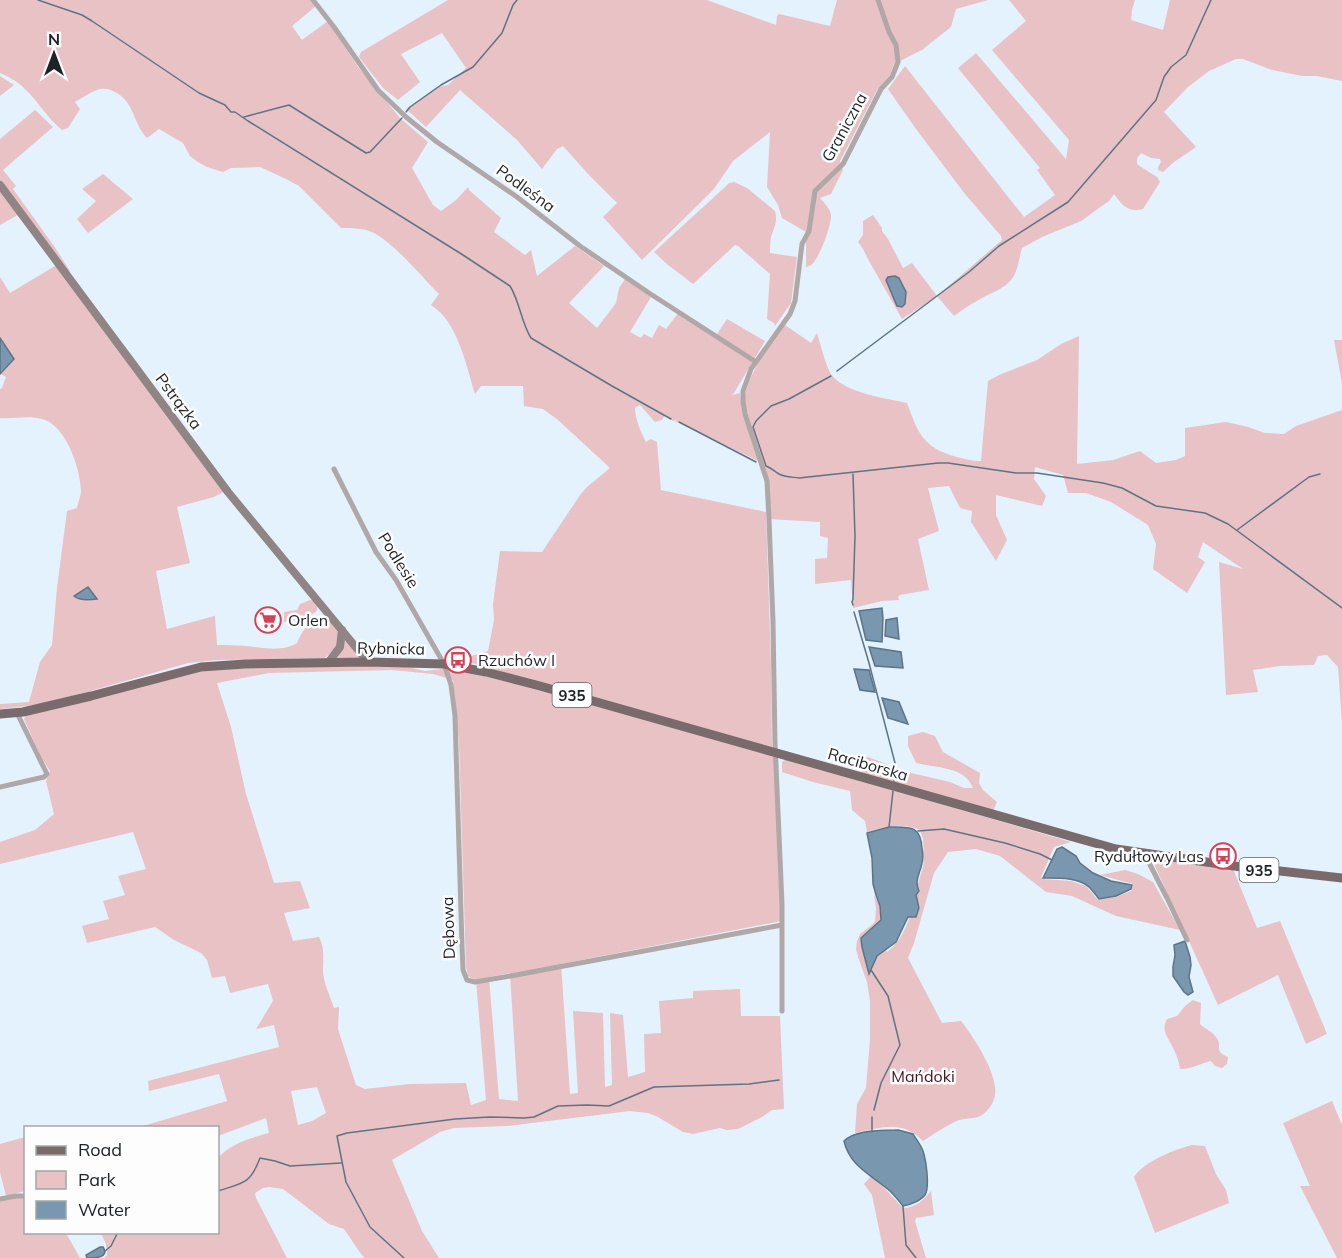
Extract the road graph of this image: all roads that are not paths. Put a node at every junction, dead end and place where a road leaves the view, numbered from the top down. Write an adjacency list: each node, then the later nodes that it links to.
1 (313, 0): 4 (street, Podleśna)
2 (878, 0): 4 (street, Graniczna)
3 (0, 185): 6 (main road, Pstrązka)
4 (756, 362): 12 (street)
5 (334, 469): 9 (street, Podlesie)
6 (342, 630): 7 (main road, Pstrązka); 8 (main road)
7 (368, 662): 8 (main road, Rybnicka / 935); 9 (main road, Rybnicka / 935)
8 (328, 663): 10 (main road, Rybnicka / 935)
9 (444, 664): 12 (main road, Rybnicka / 935); 16 (street, Dębowa)
10 (17, 713): 11 (main road, Rybnicka / 935); 13 (street)
11 (0, 714)
12 (776, 754): 14 (main road, Raciborska / 935); 16 (street)
13 (0, 787)
14 (1144, 853): 15 (main road, Raciborska / 935); 17 (street)
15 (1342, 878)
16 (782, 925): 18 (street)
17 (1187, 940)
18 (782, 1011)
19 (24, 1196): 20 (street)
20 (0, 1199)

